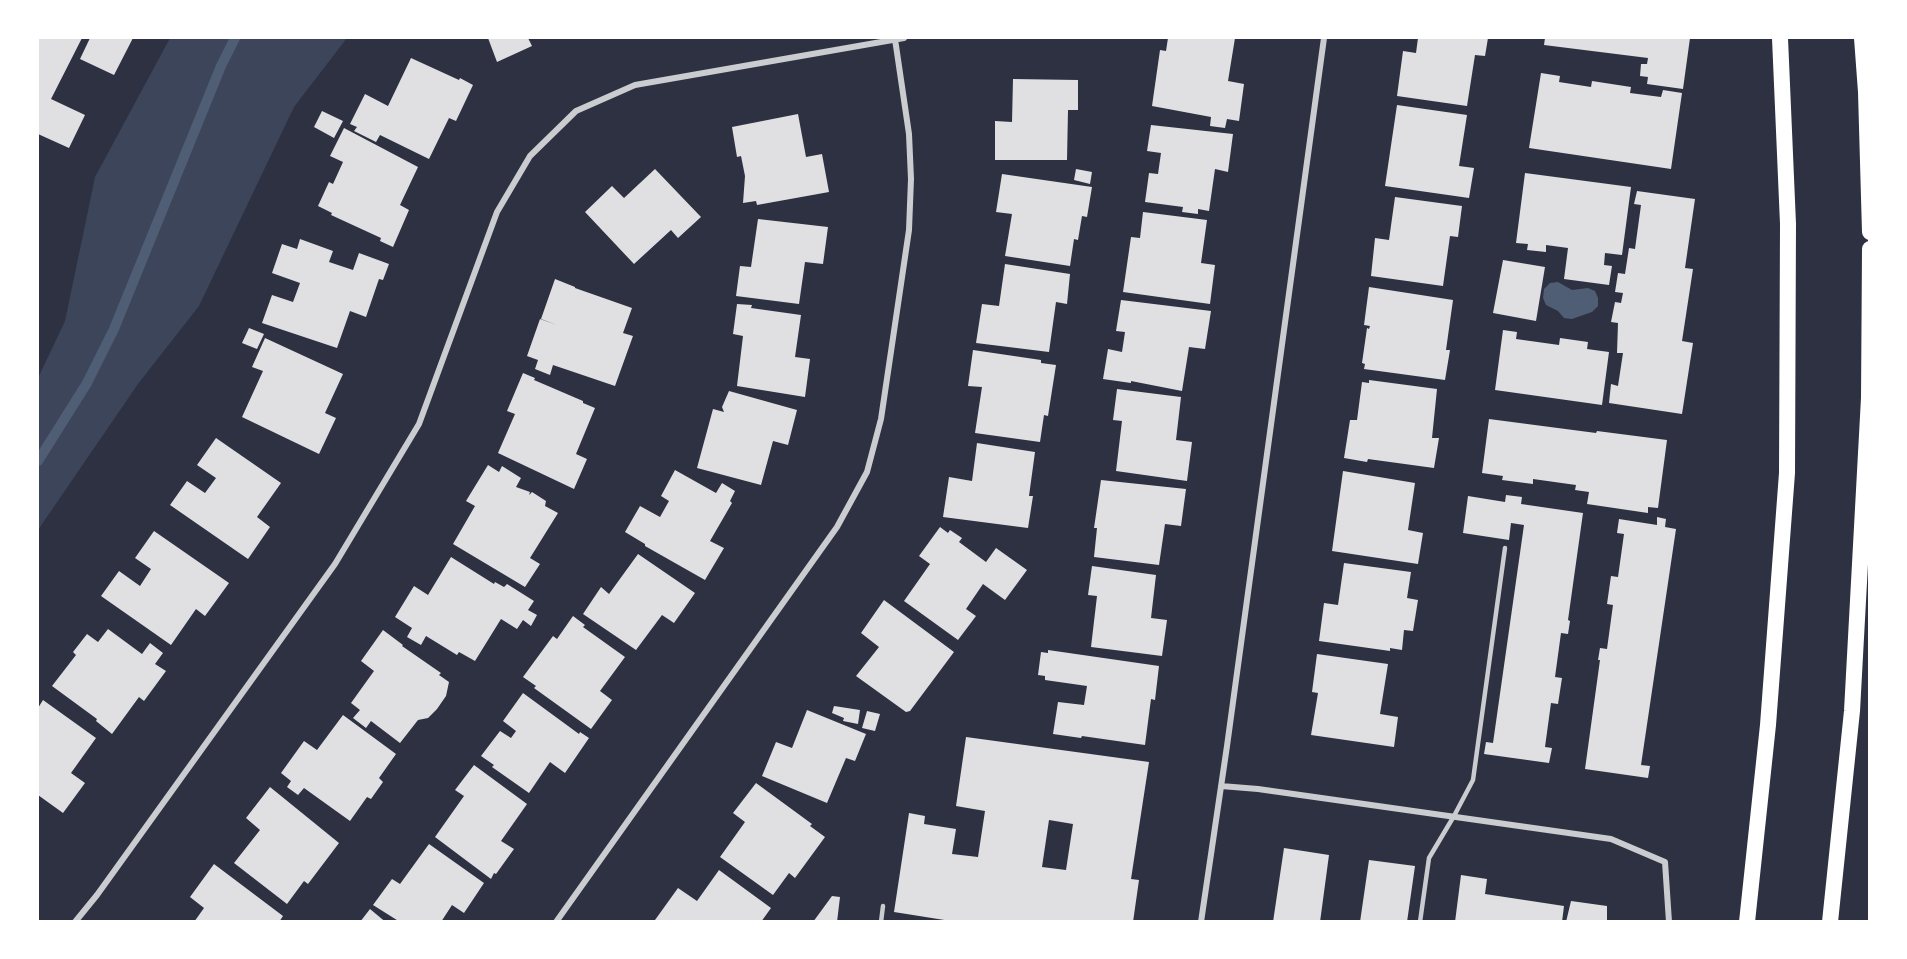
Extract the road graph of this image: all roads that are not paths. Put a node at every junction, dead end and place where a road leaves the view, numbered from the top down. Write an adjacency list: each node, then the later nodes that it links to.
1 (904, 38): 5 (street)
2 (1324, 38): 9 (street)
3 (1780, 38): 18 (highway)
4 (1862, 38): 6 (highway)
5 (895, 39): 12 (street); 13 (street)
6 (1869, 232)
7 (1869, 249): 19 (highway)
8 (1505, 548): 10 (lane)
9 (1221, 786): 10 (street); 15 (street)
10 (1454, 816): 16 (lane); 17 (street)
11 (883, 906): 14 (lane)
12 (75, 921)
13 (556, 921)
14 (881, 921)
15 (1201, 921)
16 (1420, 921)
17 (1669, 921)
18 (1747, 921)
19 (1830, 921)

